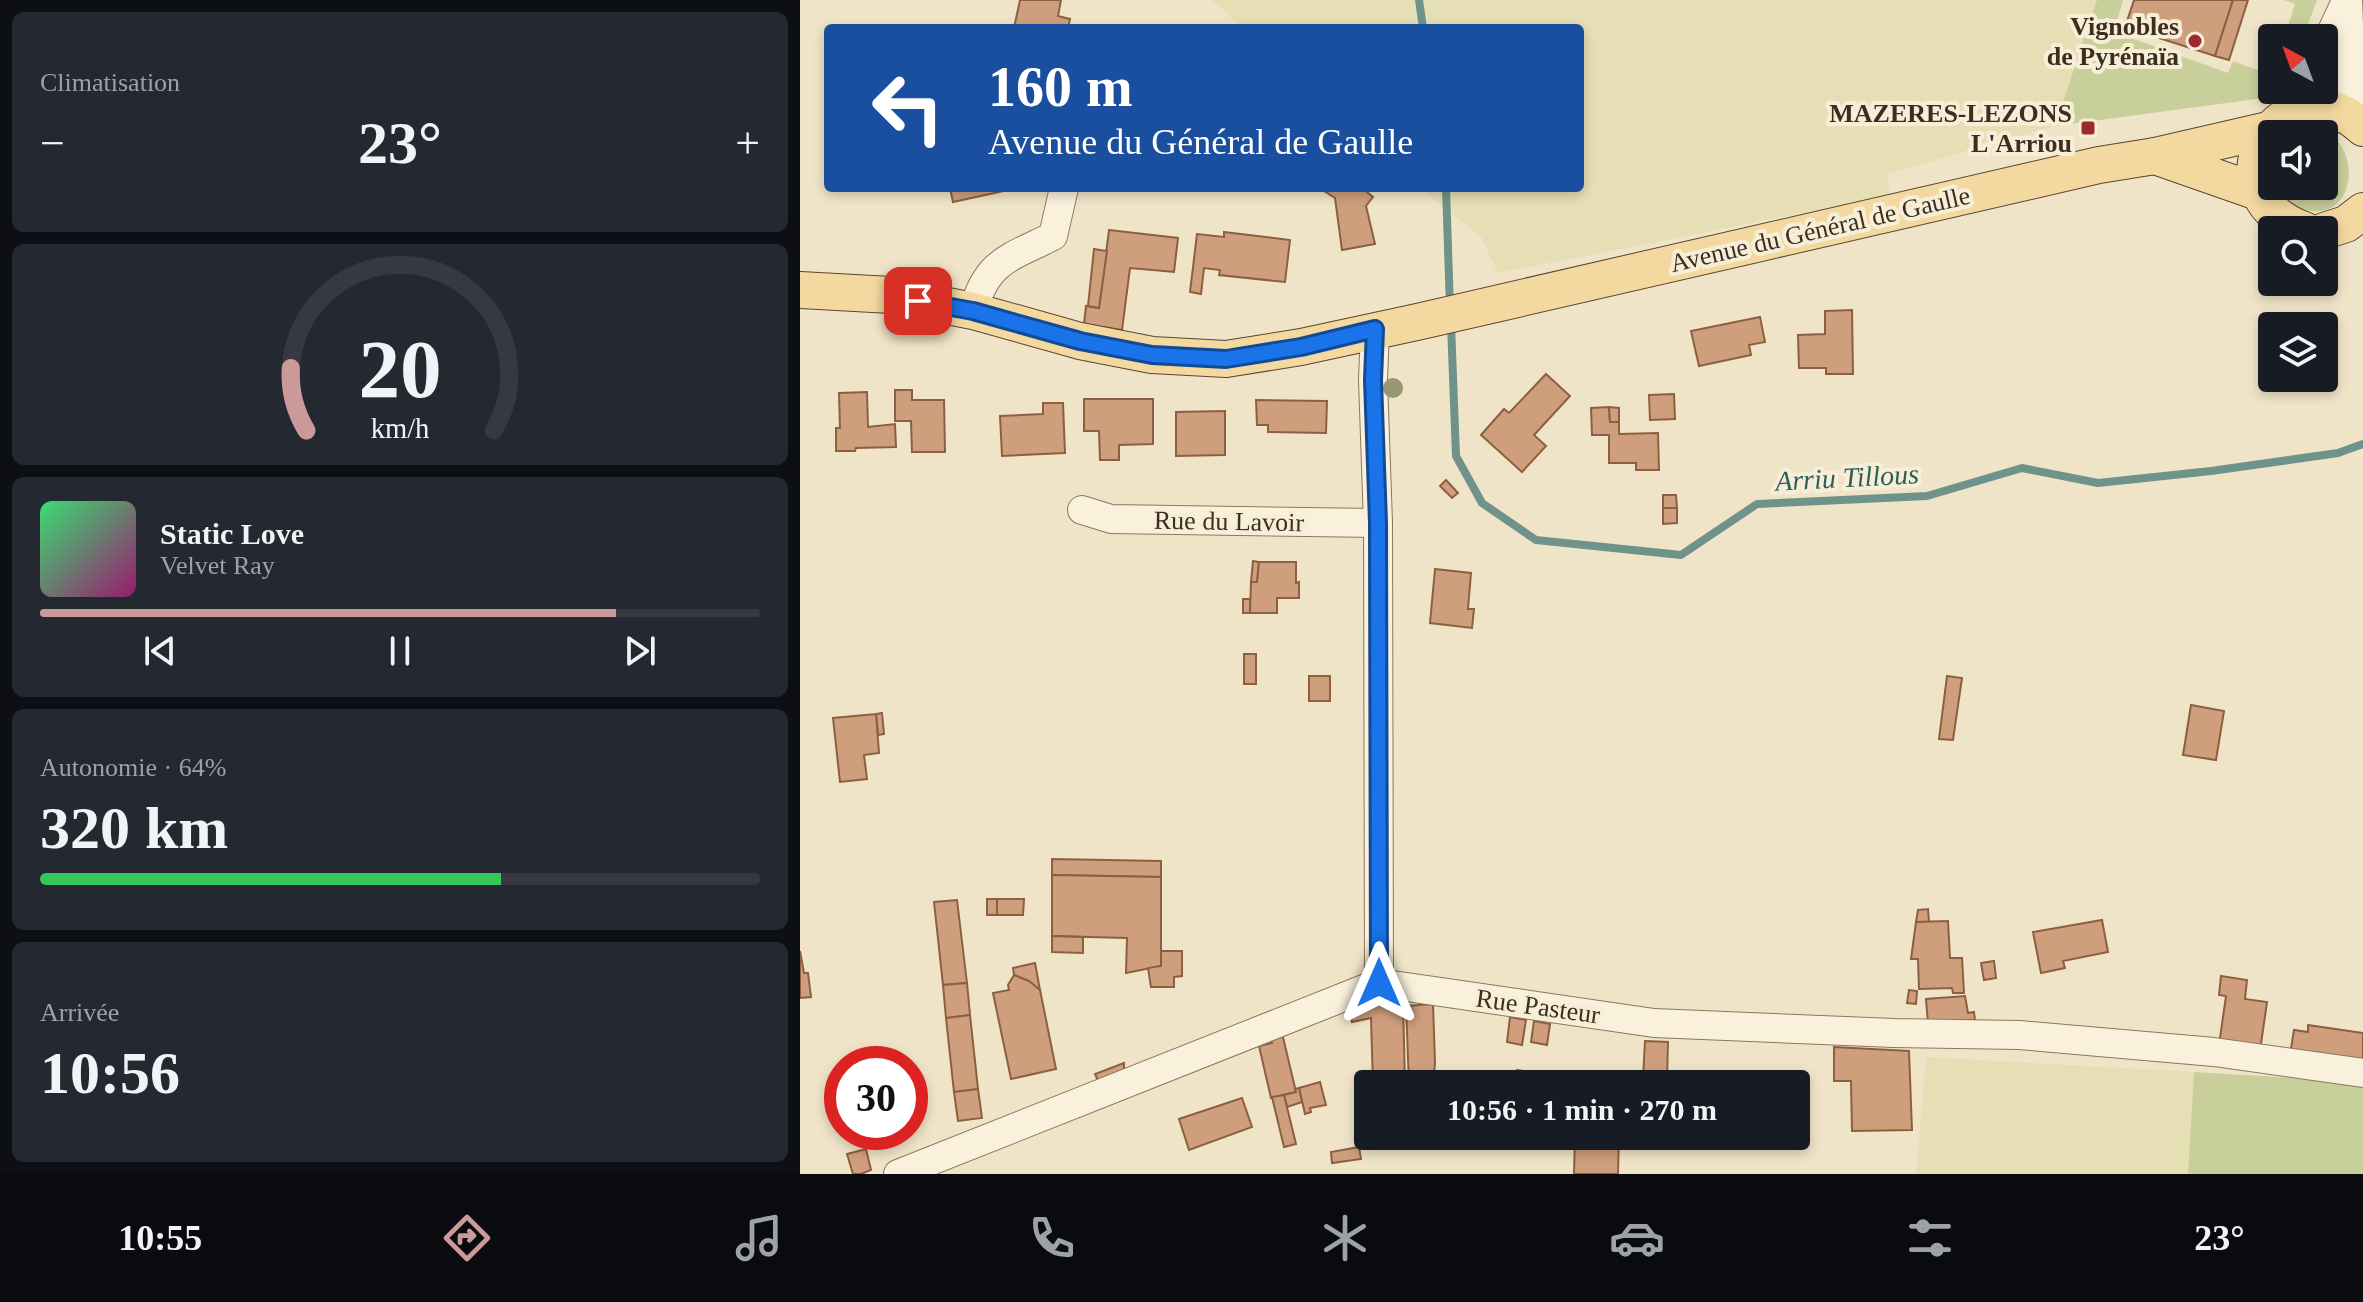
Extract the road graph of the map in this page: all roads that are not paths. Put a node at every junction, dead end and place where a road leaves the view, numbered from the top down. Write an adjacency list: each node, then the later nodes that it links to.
1 (2347, 0): 2 (street); 3 (street)
2 (2336, 24)
3 (2357, 76): 5 (street)
4 (2290, 110): 5 (main road, Avenue du Général de Gaulle); 7 (main road, Avenue du Général de Gaulle)
5 (2358, 123)
6 (2258, 148): 9 (main road)
7 (2155, 156): 9 (main road, Avenue du Général de Gaulle); 16 (main road, Avenue du Général de Gaulle)
8 (1063, 192): 15 (street)
9 (2258, 192)
10 (2263, 200): 12 (main road)
11 (2363, 211): 13 (main road)
12 (2277, 216)
13 (2338, 227)
14 (800, 290): 15 (main road)
15 (973, 311): 16 (main road)
16 (1375, 329): 18 (street)
17 (1082, 510): 18 (street, Rue du Lavoir)
18 (1378, 523): 19 (street)
19 (1379, 983): 20 (street, Rue Pasteur); 21 (street, Rue Pasteur)
20 (2363, 1073)
21 (898, 1174)

